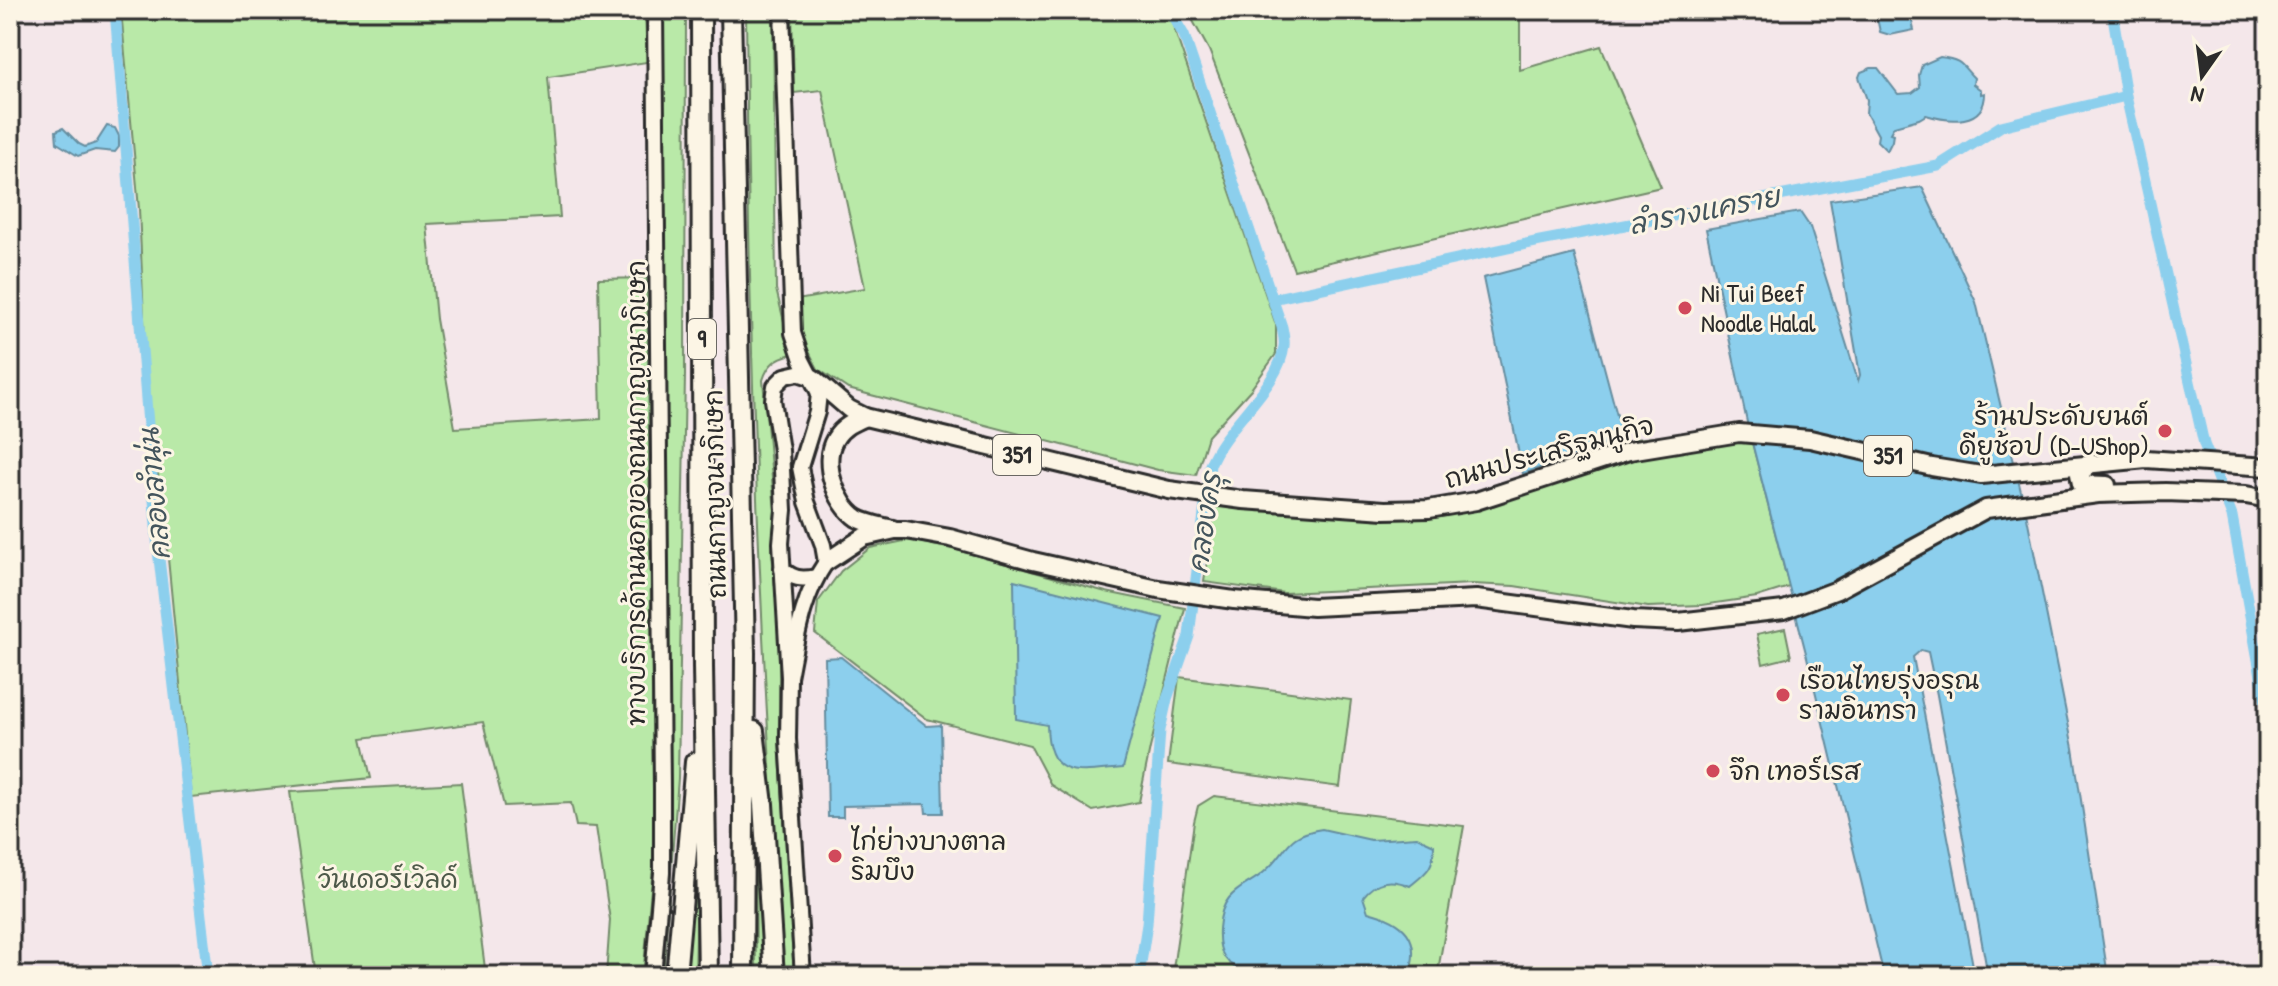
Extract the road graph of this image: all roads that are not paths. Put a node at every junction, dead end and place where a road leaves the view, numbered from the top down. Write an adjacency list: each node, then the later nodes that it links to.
1 (655, 10): 18 (main road, ทางบริการด้านนอกของถนนกาญจนาภิเษก)
2 (701, 10): 16 (highway, ถนนกาญจนาภิเษก / 9)
3 (731, 10): 15 (highway, ถนนกาญจนาภิเษก / 9)
4 (782, 10): 5 (main road)
5 (813, 378): 6 (main road, ถนนประเสริฐมนูกิจ / 351); 12 (main road); 13 (main road)
6 (865, 417): 7 (main road, ถนนประเสริฐมนูกิจ / 351); 11 (main road)
7 (2092, 463): 8 (main road, ถนนประเสริฐมนูกิจ / 351); 9 (main road)
8 (2268, 467)
9 (2225, 493): 10 (main road); 11 (main road)
10 (2268, 499)
11 (895, 530): 12 (main road)
12 (826, 562): 14 (main road)
13 (782, 569): 14 (main road); 17 (main road)
14 (816, 577): 17 (main road)
15 (745, 653): 21 (highway, ถนนกาญจนาภิเษก / 9); 22 (highway)
16 (703, 667): 19 (highway); 20 (highway, ถนนกาญจนาภิเษก / 9)
17 (789, 677): 23 (main road)
18 (653, 976)
19 (676, 976)
20 (708, 976)
21 (743, 976)
22 (774, 976)
23 (803, 976)

